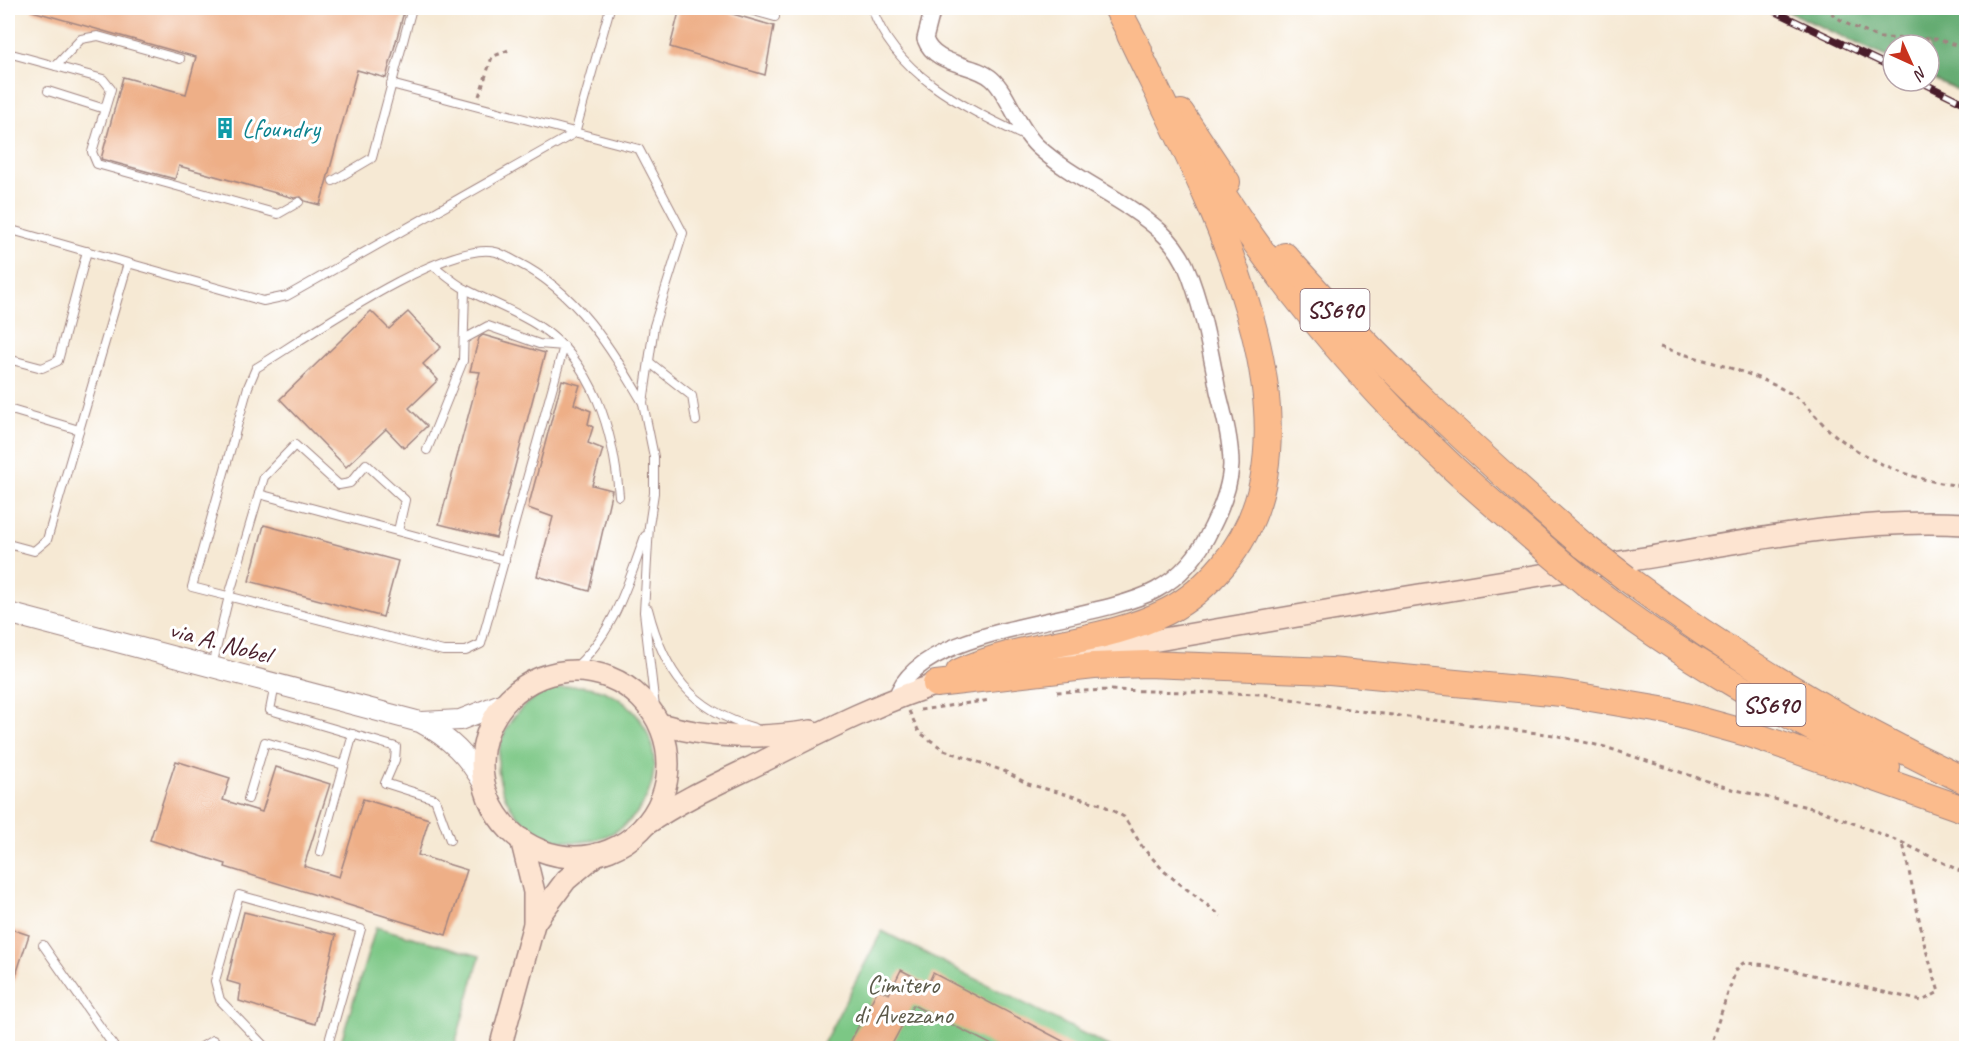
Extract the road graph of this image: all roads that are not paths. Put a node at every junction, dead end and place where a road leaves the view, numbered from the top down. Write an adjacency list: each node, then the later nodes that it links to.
1 (412, 8): 12 (lane)
2 (610, 8): 15 (lane)
3 (744, 8): 7 (lane)
4 (872, 8): 16 (lane)
5 (933, 8): 16 (street)
6 (1117, 8): 8 (highway, SS690)
7 (775, 17)
8 (1131, 34): 45 (highway); 54 (highway, SS690, bridge); 60 (highway, SS690, bridge)
9 (8, 53): 11 (lane)
10 (180, 59): 11 (lane)
11 (56, 66): 14 (lane)
12 (391, 84): 15 (lane); 17 (lane)
13 (48, 91): 14 (lane)
14 (105, 109): 18 (lane)
15 (575, 133): 21 (lane); 27 (lane)
16 (1031, 139): 47 (street)
17 (333, 181)
18 (299, 202)
19 (8, 229): 20 (lane)
20 (87, 251): 21 (lane); 26 (lane)
21 (128, 263): 31 (lane)
22 (434, 266): 23 (lane); 28 (lane); 41 (lane)
23 (465, 289): 24 (lane); 25 (lane)
24 (464, 339): 25 (lane); 32 (lane)
25 (564, 346): 34 (lane); 39 (lane)
26 (8, 359)
27 (649, 362): 28 (lane); 30 (lane)
28 (643, 403): 36 (lane)
29 (8, 409): 31 (lane)
30 (696, 422)
31 (79, 430): 38 (lane)
32 (427, 450)
33 (259, 494): 37 (lane); 37 (lane); 41 (lane)
34 (619, 496)
35 (1966, 524): 45 (main road)
36 (649, 526): 40 (lane); 44 (lane)
37 (398, 531): 39 (lane)
38 (8, 544)
39 (505, 560): 41 (lane)
40 (645, 595): 49 (lane); 53 (lane)
41 (229, 596): 43 (lane)
42 (8, 613): 43 (street, via A. Nobel)
43 (212, 668): 46 (street, via A. Nobel)
44 (571, 671): 48 (main road); 49 (main road)
45 (936, 684): 47 (main road); 60 (highway)
46 (275, 685): 50 (street, via A. Nobel); 52 (lane)
47 (896, 699): 51 (main road)
48 (506, 702): 50 (street); 58 (main road)
49 (658, 720): 53 (main road); 61 (main road)
50 (420, 722): 58 (street)
51 (835, 724): 53 (main road); 61 (main road)
52 (353, 734): 55 (lane); 63 (lane)
53 (789, 734)
54 (1906, 750): 56 (highway); 57 (highway, SS690)
55 (344, 765): 59 (lane); 64 (lane)
56 (1966, 774)
57 (1966, 781)
58 (485, 786): 62 (main road)
59 (248, 799)
60 (1966, 807)
61 (645, 825): 65 (main road)
62 (521, 839): 65 (main road); 66 (main road)
63 (450, 840)
64 (320, 852)
65 (597, 854): 66 (main road)
66 (534, 924): 73 (main road)
67 (43, 945): 68 (lane)
68 (115, 1048)
69 (200, 1048): 70 (lane)
70 (222, 1048)
71 (266, 1048): 72 (lane)
72 (327, 1048)
73 (500, 1048)

